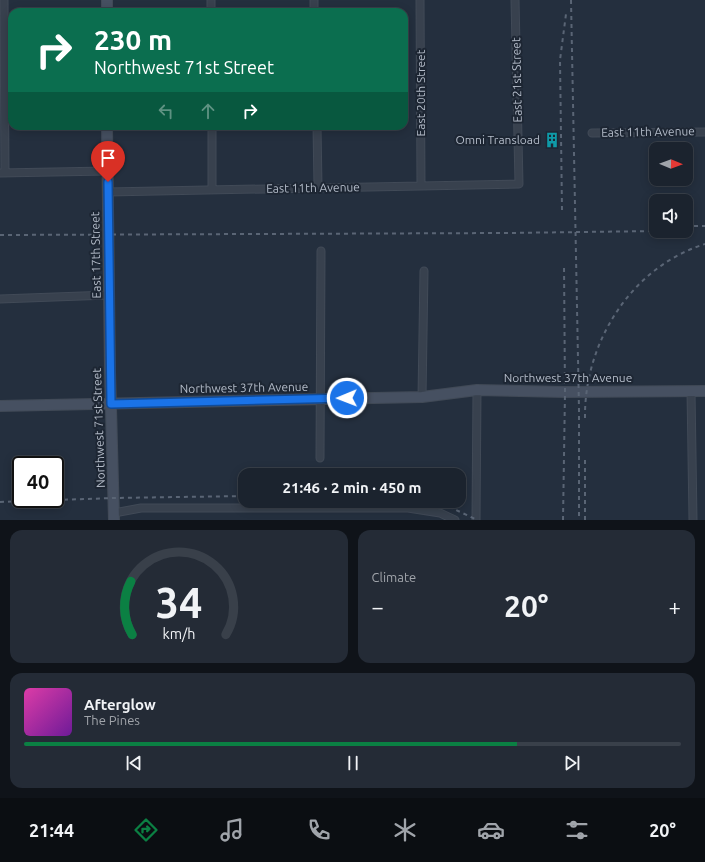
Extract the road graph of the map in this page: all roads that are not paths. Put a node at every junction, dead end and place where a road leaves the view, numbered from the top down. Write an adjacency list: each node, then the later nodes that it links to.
1 (4, 0): 10 (street)
2 (420, 0): 12 (street, East 20th Street)
3 (515, 0): 11 (street, East 21st Street)
4 (107, 130): 9 (street, East 17th Street)
5 (212, 130): 14 (street)
6 (317, 130): 13 (street)
7 (705, 132): 8 (street, East 11th Avenue)
8 (592, 133)
9 (107, 171): 10 (street); 15 (street, East 17th Street)
10 (3, 173)
11 (519, 184): 12 (street, East 11th Avenue)
12 (422, 186): 13 (street, East 11th Avenue)
13 (318, 187): 14 (street, East 11th Avenue)
14 (212, 190): 15 (street, East 11th Avenue)
15 (108, 192): 18 (street, East 17th Street)
16 (321, 251): 25 (street)
17 (424, 271): 24 (street)
18 (109, 295): 19 (street); 20 (street, East 17th Street)
19 (0, 299)
20 (110, 335): 26 (street, Northwest 71st Street)
21 (477, 390): 22 (street, Northwest 37th Avenue); 24 (street, Northwest 37th Avenue); 31 (street)
22 (691, 391): 23 (street, Northwest 37th Avenue); 32 (street)
23 (705, 391)
24 (422, 397): 25 (street, Northwest 37th Avenue)
25 (322, 399): 26 (street, Northwest 37th Avenue); 28 (street)
26 (111, 404): 27 (street, Northwest 37th Avenue); 29 (street, Northwest 71st Street)
27 (0, 406)
28 (320, 458)
29 (114, 517): 30 (street)
30 (455, 520)
31 (476, 520)
32 (693, 520)

